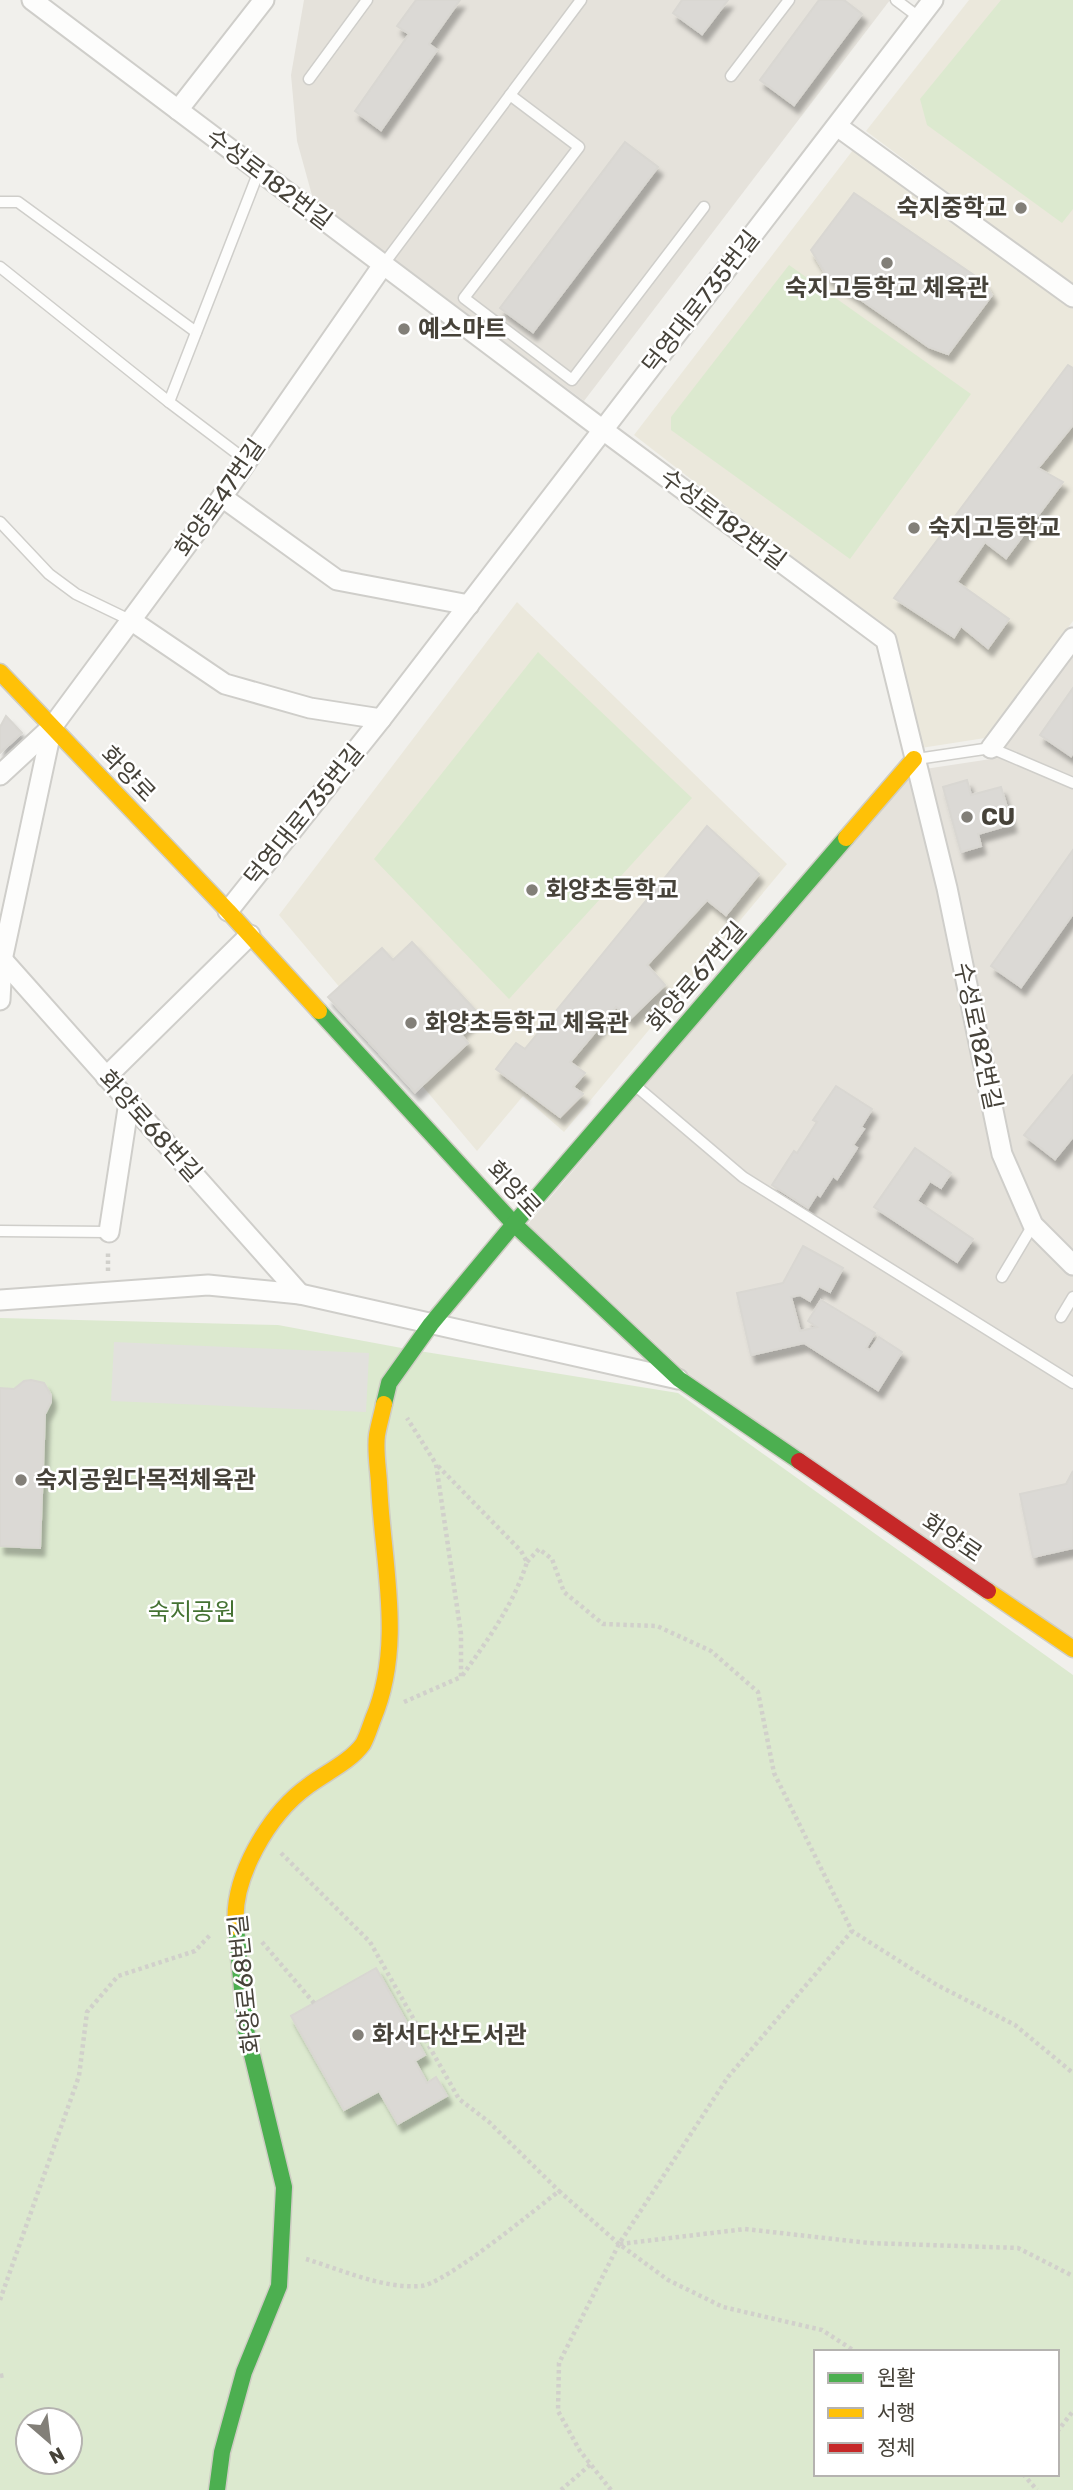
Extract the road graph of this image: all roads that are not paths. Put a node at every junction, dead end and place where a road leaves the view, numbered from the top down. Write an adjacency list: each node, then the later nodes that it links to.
1 (32, 0): 12 (street, 수성로182번길)
2 (264, 0): 12 (street)
3 (367, 0): 10 (lane)
4 (581, 0): 11 (lane)
5 (789, 0): 9 (lane)
6 (896, 0): 8 (lane)
7 (933, 0): 8 (street, 덕영대로735번길)
8 (920, 18): 13 (street, 덕영대로735번길)
9 (731, 76)
10 (309, 79)
11 (510, 95): 16 (lane); 17 (lane)
12 (178, 110): 14 (street, 수성로182번길)
13 (837, 126): 19 (street); 22 (street, 덕영대로735번길)
14 (259, 171): 17 (street, 수성로182번길); 20 (lane)
15 (0, 202): 20 (lane)
16 (704, 207)
17 (383, 265): 22 (street, 수성로182번길); 23 (street, 화양로47번길)
18 (0, 267): 21 (lane)
19 (1073, 297)
20 (196, 332): 21 (lane)
21 (169, 402): 23 (lane)
22 (603, 430): 26 (street, 덕영대로735번길); 33 (street, 수성로182번길)
23 (247, 461): 24 (street, 화양로47번길)
24 (222, 497): 26 (street); 27 (street, 화양로47번길)
25 (0, 522): 27 (lane)
26 (469, 605): 30 (street, 덕영대로735번길)
27 (132, 621): 30 (street, 덕영대로735번길); 31 (street, 화양로47번길)
28 (1073, 638): 32 (street)
29 (0, 672): 31 (street, 화양로)
30 (381, 719): 36 (street, 덕영대로735번길)
31 (52, 727): 34 (street); 36 (street, 화양로); 38 (street)
32 (991, 748): 33 (lane); 35 (lane)
33 (914, 759): 41 (street, 화양로67번길); 44 (street, 수성로182번길)
34 (0, 775)
35 (1073, 783)
36 (228, 911): 37 (street, 화양로)
37 (250, 935): 40 (street); 43 (street, 화양로)
38 (1, 959): 39 (street); 40 (street, 화양로68번길)
39 (0, 1000)
40 (106, 1077): 42 (street, 화양로68번길)
41 (634, 1084): 43 (street, 화양로67번길); 55 (lane)
42 (129, 1102): 46 (street); 49 (street, 화양로68번길)
43 (514, 1224): 53 (street, 화양로68번길); 54 (street, 화양로)
44 (1033, 1225): 47 (street, 수성로182번길); 48 (lane)
45 (0, 1231): 46 (lane)
46 (109, 1232)
47 (1073, 1265)
48 (1002, 1278)
49 (300, 1294): 51 (street); 53 (street)
50 (1073, 1297): 52 (lane)
51 (0, 1300)
52 (1060, 1317)
53 (431, 1324): 54 (street); 57 (street, 화양로68번길)
54 (680, 1379): 56 (street, 화양로)
55 (1073, 1383)
56 (1073, 1649)
57 (217, 2490)

